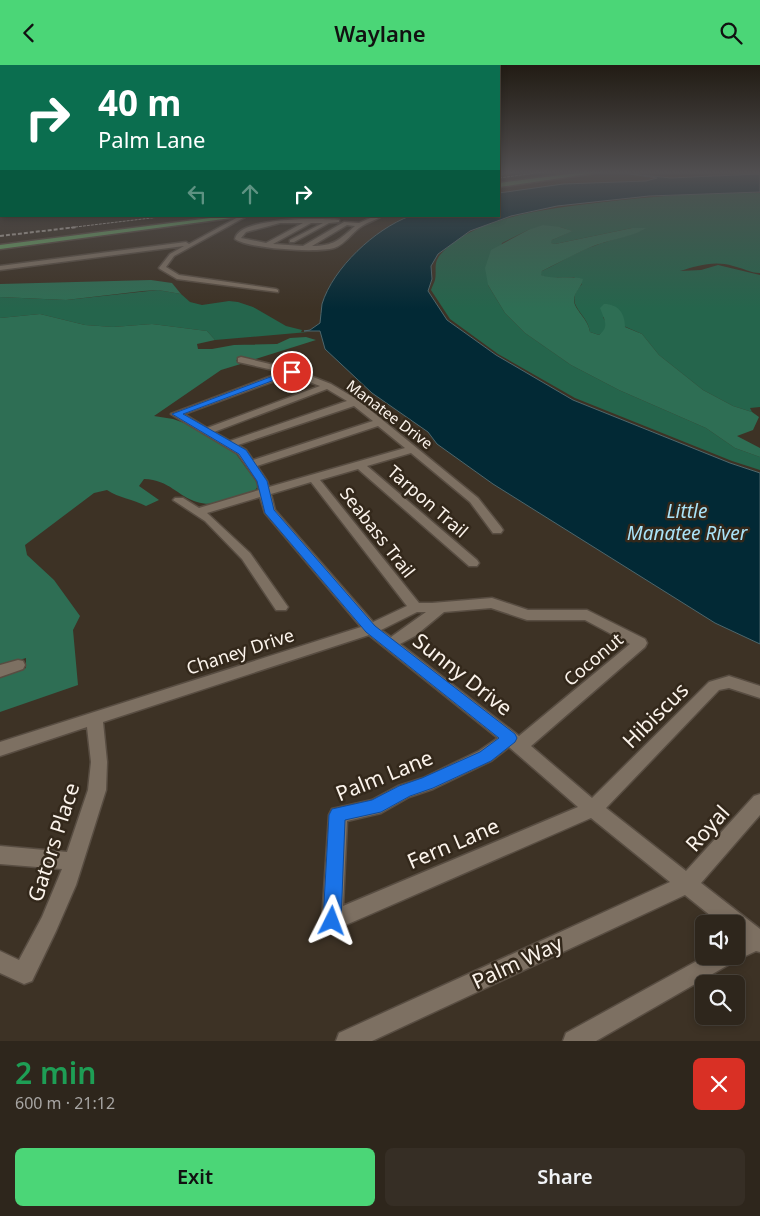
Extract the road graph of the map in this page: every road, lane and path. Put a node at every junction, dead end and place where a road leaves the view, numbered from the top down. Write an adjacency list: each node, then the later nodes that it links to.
1 (206, 218): 17 (main road)
2 (238, 218): 22 (main road)
3 (241, 218): 18 (street)
4 (245, 218): 8 (street)
5 (343, 218): 11 (street)
6 (359, 218): 13 (street)
7 (377, 218): 14 (street)
8 (253, 219)
9 (294, 220): 10 (street); 15 (street); 19 (street)
10 (310, 221): 12 (street); 20 (street)
11 (337, 221): 12 (street); 13 (street)
12 (327, 223): 21 (street)
13 (346, 223): 14 (street); 23 (street)
14 (360, 225): 23 (street)
15 (265, 233)
16 (256, 237): 19 (street)
17 (0, 243)
18 (195, 243): 24 (street); 25 (street)
19 (250, 243): 20 (street)
20 (268, 245): 21 (street)
21 (285, 245): 23 (street)
22 (0, 247)
23 (304, 247)
24 (0, 268)
25 (276, 291)
26 (241, 360): 27 (street, Manatee Drive)
27 (292, 372): 28 (street, Manatee Drive); 31 (street, Sunny Drive)
28 (328, 386): 29 (street, Manatee Drive); 31 (street)
29 (355, 402): 30 (street, Manatee Drive); 32 (street)
30 (381, 422): 33 (street, Manatee Drive); 34 (street)
31 (208, 431): 32 (street, Sunny Drive)
32 (231, 444): 34 (street, Sunny Drive)
33 (413, 449): 35 (street); 40 (street, Manatee Drive)
34 (251, 464): 37 (street, Sunny Drive)
35 (360, 465): 36 (street); 41 (street, Tarpon Trail)
36 (313, 478): 37 (street); 44 (street, Seabass Trail)
37 (265, 492): 39 (street); 46 (street, Sunny Drive)
38 (179, 500): 39 (street)
39 (197, 512): 43 (street)
40 (497, 530)
41 (473, 563)
42 (492, 603): 45 (street, Chaney Drive); 52 (street, Coconut)
43 (281, 607)
44 (415, 607): 45 (street, Chaney Drive); 46 (street, Chaney Drive)
45 (440, 608): 47 (street)
46 (371, 629): 47 (street, Sunny Drive); 51 (street, Chaney Drive)
47 (390, 644): 52 (street, Sunny Drive)
48 (18, 665): 49 (street)
49 (0, 671)
50 (760, 692): 55 (street, Hibiscus)
51 (94, 717): 53 (street, Chaney Drive); 57 (street, Gators Place)
52 (514, 742): 55 (street, Sunny Drive); 59 (street, Palm Lane)
53 (0, 749)
54 (760, 801): 58 (street, Royal)
55 (593, 809): 58 (street, Sunny Drive); 59 (street, Fern Lane)
56 (0, 855): 57 (street)
57 (73, 861): 62 (street, Gators Place)
58 (687, 884): 60 (street, Sunny Drive); 64 (street, Palm Way)
59 (332, 921)
60 (758, 941): 61 (street)
61 (745, 947)
62 (0, 962)
63 (710, 965): 65 (street)
64 (347, 1040)
65 (574, 1041)

